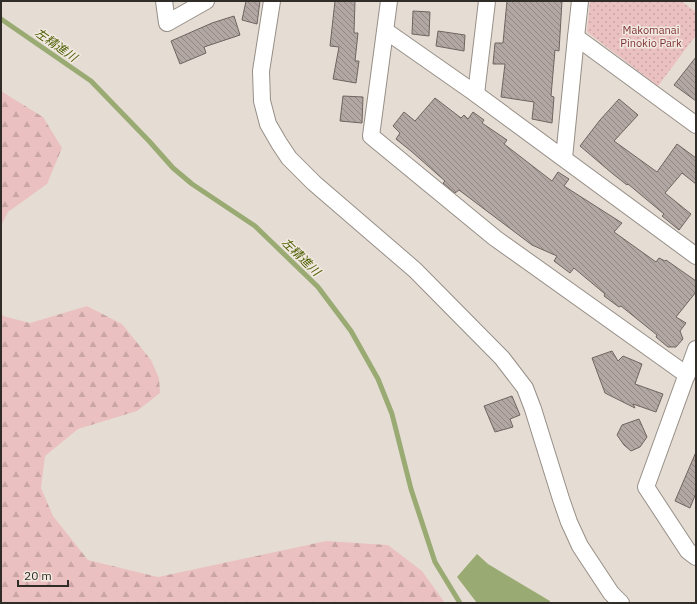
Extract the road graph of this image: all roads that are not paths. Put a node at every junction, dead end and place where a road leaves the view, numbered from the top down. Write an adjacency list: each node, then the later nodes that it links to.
1 (164, 1): 2 (street)
2 (206, 1)
3 (272, 1): 16 (street)
4 (389, 1): 7 (street)
5 (487, 1): 9 (street)
6 (580, 1): 8 (street)
7 (386, 31): 9 (street); 14 (street)
8 (576, 37): 10 (street); 11 (street)
9 (476, 94): 11 (street)
10 (696, 125)
11 (564, 158): 12 (street)
12 (696, 256)
13 (696, 349): 14 (street)
14 (687, 375): 15 (street)
15 (696, 557)
16 (621, 603)

